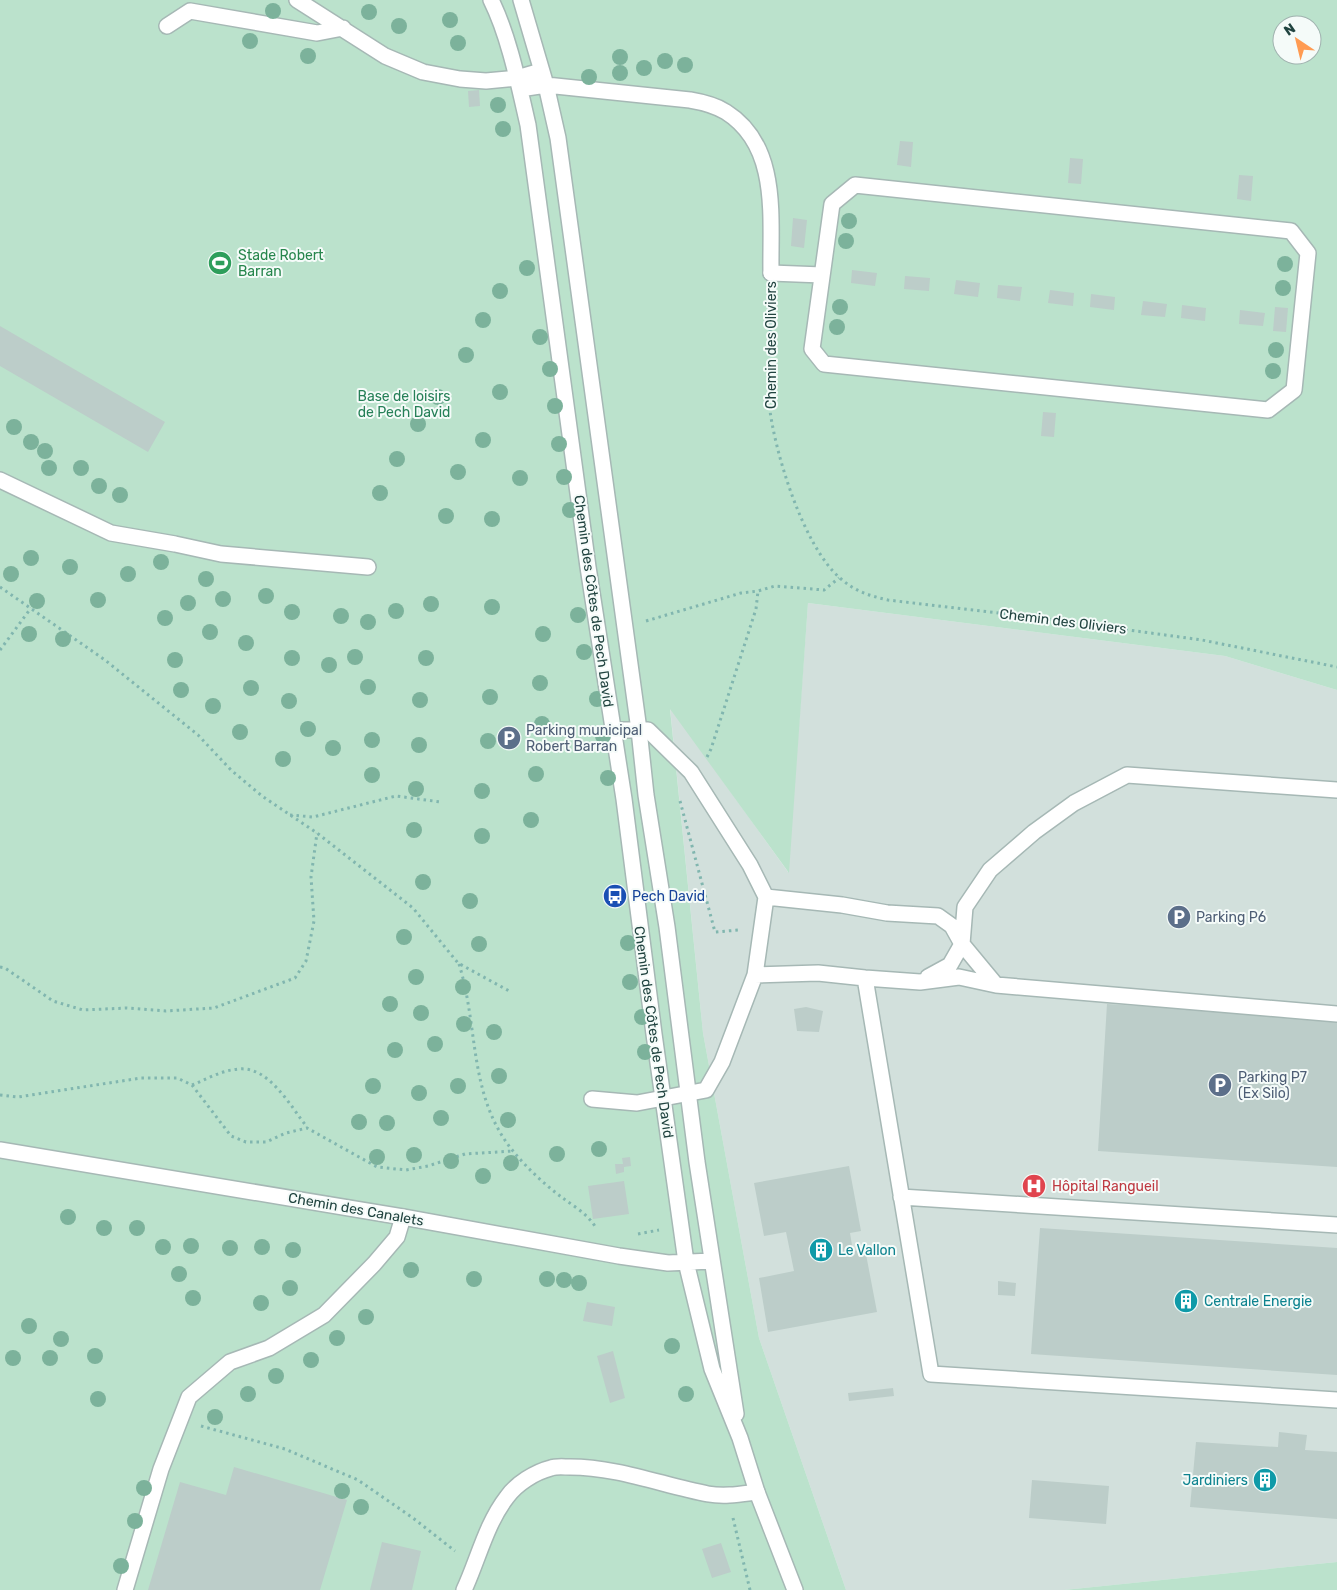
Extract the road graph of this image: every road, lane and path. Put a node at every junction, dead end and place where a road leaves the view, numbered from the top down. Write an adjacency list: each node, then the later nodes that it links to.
1 (297, 0): 5 (street, Chemin des Oliviers)
2 (491, 0): 7 (street, Chemin des Côtes de Pech David)
3 (521, 0): 6 (street, Chemin des Côtes de Pech David)
4 (167, 26): 5 (street)
5 (343, 28): 7 (street, Chemin des Oliviers)
6 (544, 78): 7 (street, Chemin des Oliviers); 8 (street, Chemin des Oliviers); 20 (street, Chemin des Côtes de Pech David)
7 (518, 84): 19 (street, Chemin des Côtes de Pech David)
8 (771, 273): 9 (street); 12 (path, Chemin des Oliviers)
9 (822, 275): 9 (street)
10 (0, 480): 11 (street)
11 (368, 567)
12 (839, 578): 14 (path); 18 (path, Chemin des Oliviers)
13 (0, 586): 15 (path)
14 (758, 591): 16 (path); 21 (path)
15 (31, 608): 17 (path); 25 (path)
16 (646, 622)
17 (0, 650)
18 (1337, 667)
19 (614, 730): 20 (street); 41 (street, Chemin des Côtes de Pech David)
20 (639, 730): 27 (street); 39 (street, Chemin des Côtes de Pech David)
21 (705, 762)
22 (1337, 790): 29 (street)
23 (678, 793): 28 (path)
24 (441, 802): 25 (path)
25 (290, 814): 26 (path)
26 (317, 832): 30 (path); 31 (path)
27 (766, 897): 28 (street); 29 (street)
28 (762, 928): 32 (street)
29 (962, 944): 34 (street); 35 (street)
30 (458, 964): 36 (path); 45 (path)
31 (0, 967)
32 (755, 975): 33 (street); 39 (street)
33 (865, 978): 34 (street); 46 (street)
34 (920, 982): 35 (street)
35 (996, 985): 37 (street)
36 (511, 992)
37 (1337, 1014)
38 (192, 1086): 40 (path); 43 (path); 43 (path)
39 (688, 1094): 41 (street); 50 (street, Chemin des Côtes de Pech David)
40 (0, 1095)
41 (663, 1098): 42 (street); 51 (street, Chemin des Côtes de Pech David)
42 (592, 1099)
43 (307, 1128): 45 (path)
44 (0, 1150): 47 (street, Chemin des Canalets)
45 (513, 1152): 49 (path)
46 (901, 1197): 48 (street); 52 (street)
47 (403, 1217): 51 (street, Chemin des Canalets); 53 (street)
48 (1337, 1225)
49 (600, 1234)
50 (712, 1260): 51 (street, Chemin des Canalets); 54 (street, Chemin des Côtes de Pech David)
51 (686, 1262): 54 (street, Chemin des Côtes de Pech David)
52 (1337, 1400)
53 (180, 1420): 57 (path); 58 (street)
54 (740, 1438): 55 (street, Chemin des Côtes de Pech David)
55 (757, 1492): 56 (street); 61 (street, Chemin des Côtes de Pech David)
56 (728, 1496): 57 (street); 60 (path)
57 (475, 1567): 59 (street)
58 (125, 1590)
59 (464, 1590)
60 (750, 1590)
61 (795, 1590)

